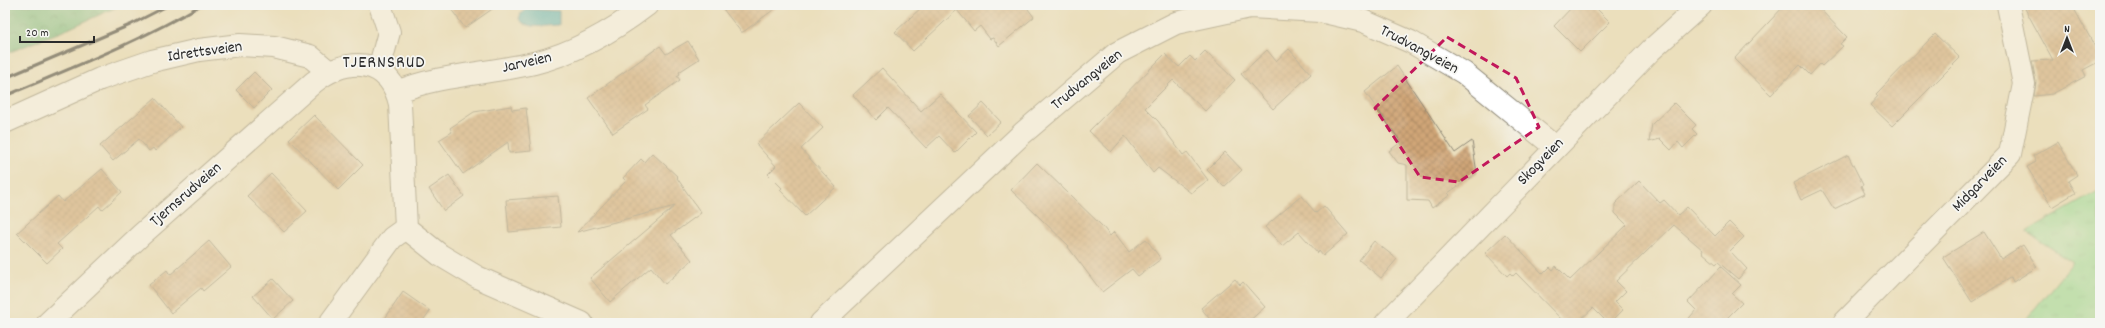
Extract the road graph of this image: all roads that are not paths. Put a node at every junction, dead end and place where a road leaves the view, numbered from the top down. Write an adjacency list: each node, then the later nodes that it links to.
1 (380, 5): 5 (street)
2 (647, 5): 7 (street, Jarveien)
3 (1701, 5): 9 (street, Skogveien)
4 (2008, 5): 16 (street, Midgarveien)
5 (379, 69): 6 (street); 7 (street)
6 (329, 72): 8 (street, Idrettsveien); 11 (street, Tjernsrudveien)
7 (397, 92): 10 (street)
8 (5, 122)
9 (1556, 147): 14 (street, Trudvangveien); 15 (street, Skogveien)
10 (406, 228): 12 (street); 13 (street)
11 (48, 323)
12 (330, 323)
13 (582, 323)
14 (821, 323)
15 (1386, 323)
16 (1844, 323)

